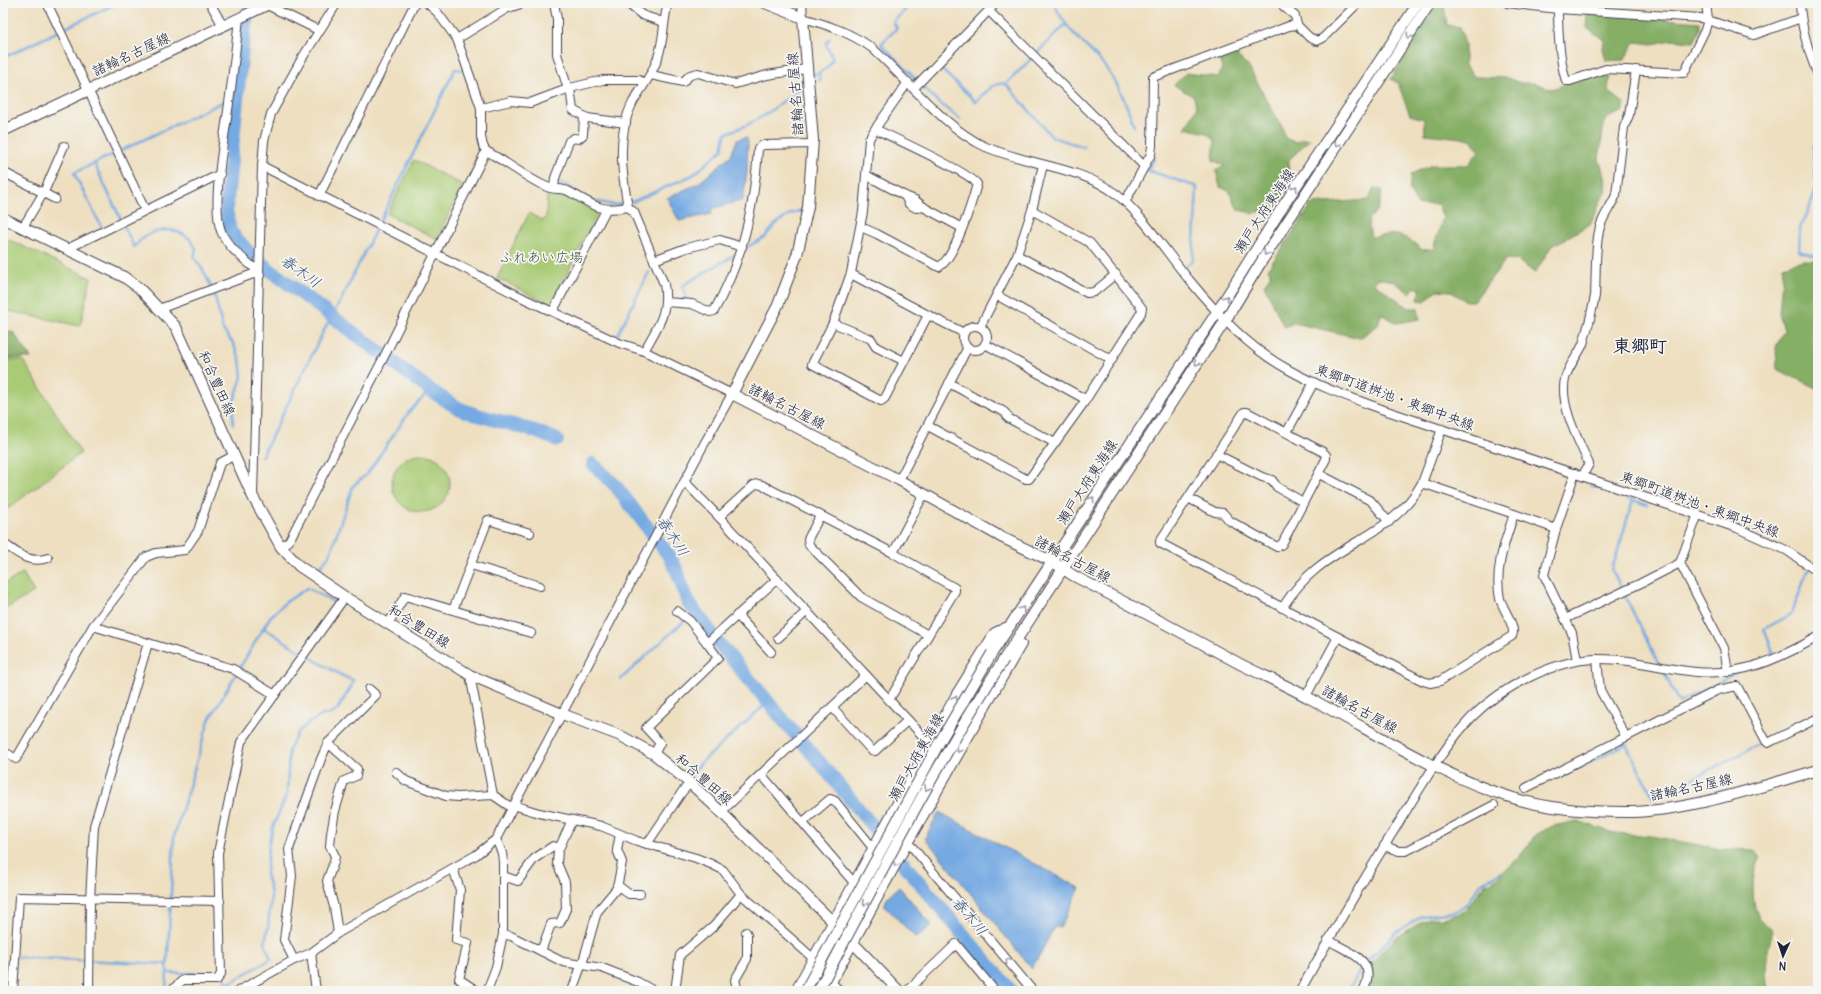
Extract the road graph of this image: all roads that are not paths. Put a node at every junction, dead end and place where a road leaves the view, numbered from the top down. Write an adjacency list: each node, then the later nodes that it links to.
1 (47, 3): 40 (street)
2 (210, 3): 29 (street)
3 (337, 3): 30 (street)
4 (415, 3): 57 (street)
5 (427, 3): 31 (street)
6 (523, 3): 31 (street)
7 (554, 3): 38 (street)
8 (628, 3): 27 (street)
9 (668, 3): 27 (street)
10 (802, 3): 24 (street)
11 (996, 3): 22 (street)
12 (1284, 3): 28 (street)
13 (1358, 3): 28 (street)
14 (1418, 3): 80 (main road, 瀬戸大府東海線, one-way to 14)
15 (1430, 3): 82 (main road, 瀬戸大府東海線, one-way to 82)
16 (1507, 3): 21 (street)
17 (1706, 3): 26 (street)
18 (1800, 3): 25 (street)
19 (768, 4): 24 (main road)
20 (264, 5): 23 (main road, 諸輪名古屋線); 30 (street)
21 (1558, 8): 26 (street); 33 (street)
22 (989, 11): 39 (street); 51 (street)
23 (240, 18): 29 (main road, 諸輪名古屋線); 53 (street)
24 (803, 18): 32 (main road, 諸輪名古屋線); 36 (street, 東郷町道桝池・東郷中央線)
25 (1800, 18): 26 (street); 35 (street)
26 (1708, 20): 33 (street)
27 (663, 22): 34 (street)
28 (1297, 25): 51 (street)
29 (223, 26): 40 (main road, 諸輪名古屋線)
30 (320, 31): 50 (street)
31 (457, 39): 41 (street)
32 (806, 69): 34 (street); 46 (main road, 諸輪名古屋線)
33 (1636, 70): 102 (street)
34 (651, 75): 37 (street)
35 (1818, 75)
36 (908, 82): 39 (street, 東郷町道桝池・東郷中央線); 44 (street)
37 (645, 83): 38 (street); 43 (street)
38 (569, 88): 41 (street); 42 (street)
39 (914, 88): 49 (street, 東郷町道桝池・東郷中央線)
40 (89, 90): 45 (main road, 諸輪名古屋線); 61 (street)
41 (481, 108): 48 (street)
42 (584, 116): 43 (street); 55 (street)
43 (626, 123): 60 (street)
44 (875, 129): 54 (street); 67 (street)
45 (3, 131)
46 (813, 144): 68 (street); 93 (main road, 諸輪名古屋線)
47 (64, 146): 56 (street)
48 (486, 151): 55 (street); 70 (street)
49 (1043, 165): 59 (street, 東郷町道桝池・東郷中央線); 63 (street)
50 (262, 166): 57 (street); 73 (street)
51 (1144, 166): 59 (street)
52 (3, 172): 56 (street)
53 (220, 174): 61 (street); 73 (street)
54 (866, 175): 66 (street); 67 (street)
55 (554, 188): 62 (street)
56 (44, 192): 58 (street); 65 (street)
57 (319, 196): 70 (street)
58 (55, 198)
59 (1126, 202): 80 (street, 東郷町道桝池・東郷中央線)
60 (628, 207): 62 (street); 72 (street)
61 (145, 210): 69 (street)
62 (606, 210): 79 (street)
63 (1032, 210): 71 (street); 75 (street)
64 (3, 218): 65 (main road, 和合豊田線)
65 (23, 227): 69 (main road, 和合豊田線)
66 (861, 227): 67 (street); 74 (street)
67 (962, 228)
68 (742, 247): 72 (street); 77 (street)
69 (67, 249): 78 (main road, 和合豊田線)
70 (436, 254): 79 (street); 118 (street)
71 (1017, 255): 75 (street); 76 (street)
72 (654, 260): 77 (street)
73 (258, 271): 78 (street); 107 (street)
74 (851, 274): 81 (street); 83 (street)
75 (1116, 274): 89 (street)
76 (998, 296): 84 (street); 89 (street)
77 (666, 302): 88 (street)
78 (159, 308): 100 (main road, 和合豊田線)
79 (553, 311): 88 (street)
80 (1217, 312): 82 (street, 東郷町道桝池・東郷中央線); 121 (main road, 瀬戸大府東海線, one-way to 80)
81 (928, 315): 85 (street); 90 (street)
82 (1225, 321): 91 (street, 東郷町道桝池・東郷中央線); 124 (main road, 瀬戸大府東海線, one-way to 124)
83 (833, 323): 90 (street); 90 (street)
84 (980, 327): 85 (street); 86 (street)
85 (964, 333): 87 (street)
86 (985, 344): 87 (street); 94 (street)
87 (968, 347): 92 (street)
88 (644, 351): 93 (street)
89 (1112, 360): 94 (street)
90 (904, 361)
91 (1314, 382): 96 (street, 東郷町道桝池・東郷中央線); 97 (street)
92 (949, 383): 95 (street); 98 (street)
93 (732, 394): 103 (main road, 諸輪名古屋線); 104 (street)
94 (1086, 399): 98 (street)
95 (928, 426): 98 (street); 103 (street)
96 (1442, 429): 102 (street, 東郷町道桝池・東郷中央線); 105 (street)
97 (1287, 432): 99 (street); 101 (street)
98 (1055, 442)
99 (1216, 454): 108 (street); 109 (street)
100 (233, 456): 107 (main road, 和合豊田線); 136 (street)
101 (1319, 474): 109 (street); 114 (street)
102 (1579, 474): 111 (street, 東郷町道桝池・東郷中央線); 115 (street)
103 (899, 480): 106 (main road, 諸輪名古屋線)
104 (685, 482): 113 (street); 157 (street)
105 (1422, 483): 110 (street); 114 (street)
106 (924, 494): 119 (street); 121 (main road, 諸輪名古屋線)
107 (253, 497): 118 (main road, 和合豊田線)
108 (1188, 498): 109 (street); 129 (street)
109 (1303, 502)
110 (1514, 514): 115 (street); 142 (street)
111 (1698, 514): 122 (street); 125 (street, 東郷町道桝池・東郷中央線)
112 (820, 516): 113 (street); 119 (street); 140 (street)
113 (719, 517): 126 (street)
114 (1389, 522): 129 (street)
115 (1556, 529): 134 (street)
116 (530, 533): 123 (street)
117 (3, 543): 120 (street)
118 (281, 547): 128 (main road, 和合豊田線)
119 (893, 553): 140 (street)
120 (48, 558)
121 (1053, 562): 124 (main road, 諸輪名古屋線); 137 (main road, 瀬戸大府東海線, one-way to 121)
122 (1680, 563): 134 (street); 149 (street)
123 (471, 565): 127 (street); 130 (street)
124 (1063, 569): 138 (main road, 瀬戸大府東海線); 154 (main road, 諸輪名古屋線)
125 (1818, 572)
126 (777, 579): 132 (street); 133 (street)
127 (540, 586)
128 (344, 597): 135 (main road, 和合豊田線); 153 (street)
129 (1282, 608): 142 (street)
130 (453, 610): 135 (street); 139 (street)
131 (677, 611): 145 (street)
132 (807, 611): 141 (street); 151 (street)
133 (737, 615): 145 (street); 146 (street)
134 (1565, 619): 148 (street)
135 (388, 624): 150 (main road, 和合豊田線)
136 (93, 626): 144 (street); 163 (street)
137 (1010, 626): 162 (main road, one-way to 137); 218 (main road, 瀬戸大府東海線, bridge)
138 (1023, 630): 165 (main road, one-way to 165); 219 (main road, 瀬戸大府東海線, one-way to 219, bridge)
139 (531, 633)
140 (928, 635): 155 (street)
141 (778, 638)
142 (1338, 638): 154 (street)
143 (1818, 638): 149 (street)
144 (148, 643): 153 (street); 192 (street)
145 (707, 643): 164 (street)
146 (771, 652)
147 (1597, 659): 148 (street); 149 (street); 160 (street)
148 (1576, 660): 166 (street)
149 (1728, 672)
150 (470, 675): 157 (main road, 和合豊田線); 172 (street)
151 (866, 675): 155 (street); 156 (street)
152 (369, 689): 161 (street)
153 (275, 695): 193 (street)
154 (1306, 696): 166 (main road, 諸輪名古屋線)
155 (889, 700): 159 (street)
156 (832, 707): 159 (street); 169 (street)
157 (562, 714): 164 (main road, 和合豊田線); 174 (street)
158 (1818, 718): 160 (street)
159 (908, 720): 162 (street)
160 (1626, 737): 171 (street)
161 (328, 743): 196 (street); 203 (street)
162 (930, 744): 165 (street); 177 (main road)
163 (3, 751)
164 (654, 754): 170 (main road, 和合豊田線)
165 (951, 765): 181 (main road)
166 (1435, 765): 167 (main road, 諸輪名古屋線); 183 (street)
167 (1818, 770)
168 (396, 772): 172 (street)
169 (761, 774): 175 (street); 178 (street)
170 (690, 783): 175 (main road, 和合豊田線); 182 (street)
171 (1526, 788)
172 (493, 795): 174 (street)
173 (1494, 805): 183 (street)
174 (513, 806): 176 (street); 180 (street)
175 (721, 812): 194 (main road, 和合豊田線)
176 (572, 820): 179 (street); 184 (street)
177 (888, 821): 181 (street); 185 (main road)
178 (803, 822): 185 (street); 188 (street)
179 (620, 834): 182 (street); 189 (street)
180 (496, 839): 186 (street); 187 (street)
181 (907, 843): 199 (main road, one-way to 199); 224 (street, one-way to 181)
182 (648, 844): 191 (street)
183 (1384, 846): 198 (street)
184 (559, 848): 187 (street); 200 (street)
185 (873, 848): 188 (main road)
186 (452, 868): 196 (street); 211 (street)
187 (503, 876): 197 (street)
188 (855, 884): 194 (main road)
189 (618, 885): 190 (street); 204 (street)
190 (640, 894)
191 (741, 894): 202 (street); 215 (street)
192 (90, 900): 193 (street); 206 (street); 207 (street)
193 (220, 901): 208 (street)
194 (834, 923): 199 (main road, 和合豊田線); 202 (main road)
195 (746, 932): 216 (street)
196 (338, 933): 201 (street)
197 (503, 934): 200 (street); 212 (street)
198 (1328, 940): 225 (street); 226 (street)
199 (853, 943): 205 (main road); 221 (main road, 和合豊田線)
200 (541, 951): 204 (street)
201 (311, 953): 203 (street); 210 (street)
202 (814, 959): 217 (main road)
203 (294, 960): 209 (street)
204 (582, 964): 213 (street); 214 (street)
205 (828, 987): 220 (street)
206 (13, 991)
207 (89, 991)
208 (174, 991)
209 (238, 991)
210 (316, 991)
211 (477, 991)
212 (488, 991)
213 (572, 991)
214 (654, 991)
215 (675, 991)
216 (738, 991)
217 (796, 991)
218 (805, 991)
219 (818, 991)
220 (840, 991)
221 (899, 991)
222 (907, 991): 223 (street)
223 (995, 991)
224 (1033, 991)
225 (1300, 991)
226 (1363, 991)

